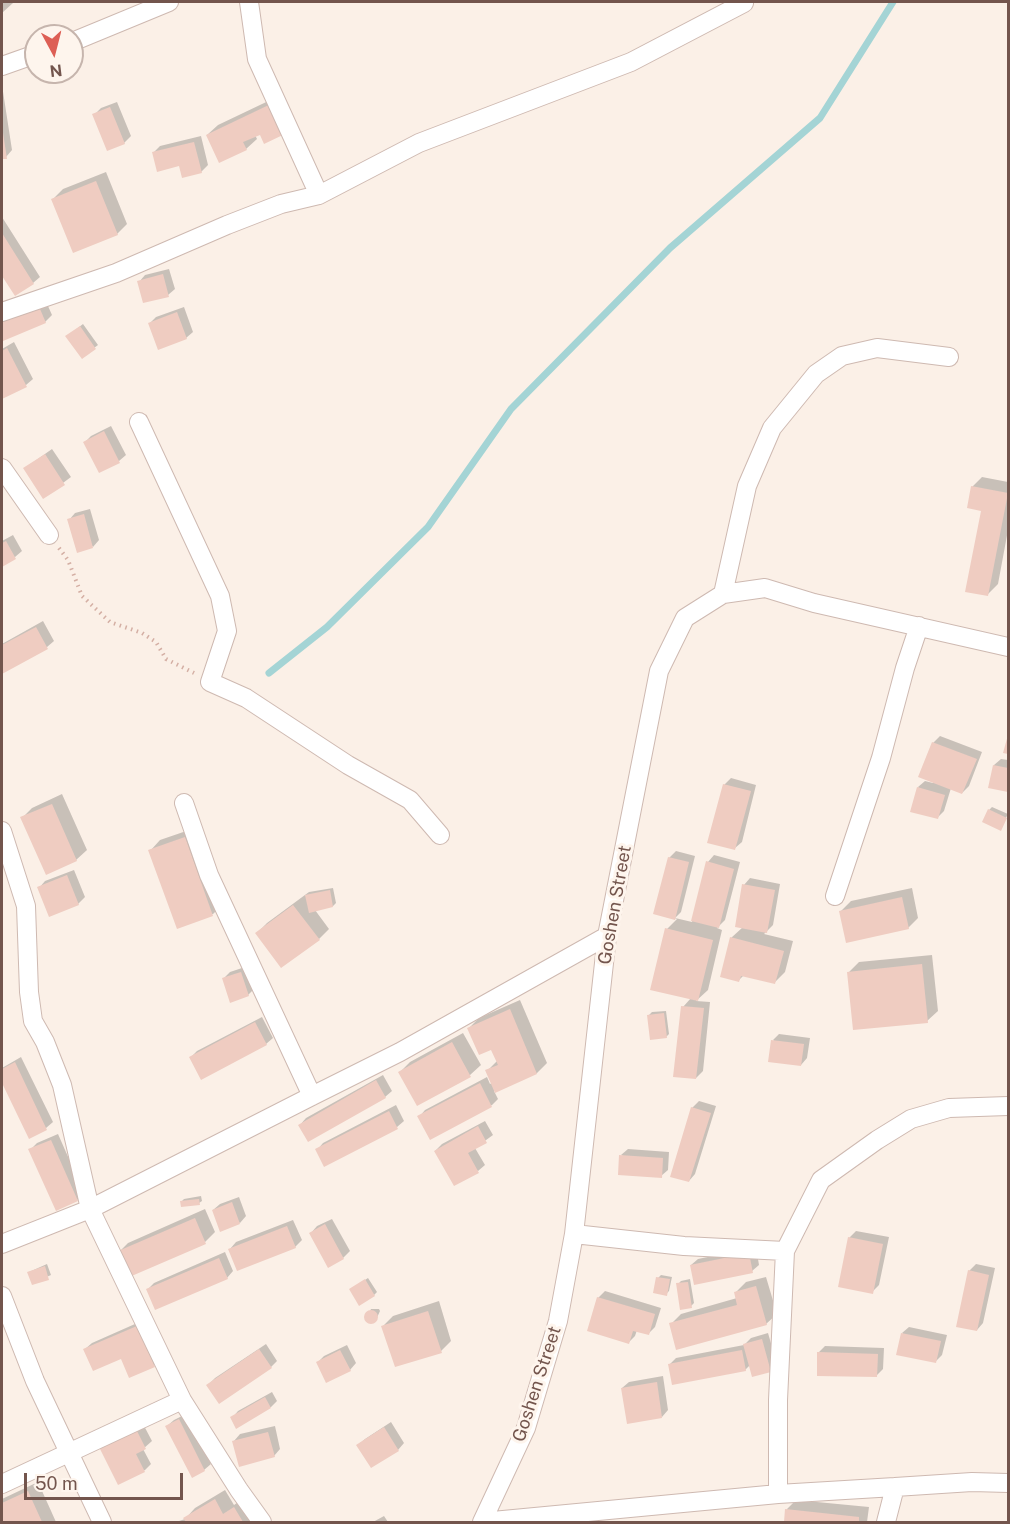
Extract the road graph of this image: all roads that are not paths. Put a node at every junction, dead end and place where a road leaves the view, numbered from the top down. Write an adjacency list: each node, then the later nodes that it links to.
1 (169, 2): 4 (street)
2 (249, 2): 7 (street)
3 (744, 3): 7 (street)
4 (84, 37)
5 (24, 58): 6 (street)
6 (2, 66)
7 (319, 195): 8 (street)
8 (2, 312)
9 (949, 357): 13 (street)
10 (139, 422): 18 (street)
11 (2, 468): 12 (street)
12 (49, 535)
13 (723, 594): 14 (street, Goshen Street); 20 (street, Goshen Street)
14 (919, 626): 15 (street, Goshen Street); 19 (street)
15 (1008, 646)
16 (184, 803): 21 (street)
17 (2, 831): 23 (street)
18 (440, 835)
19 (835, 896)
20 (607, 936): 21 (street); 24 (street, Goshen Street)
21 (312, 1096): 23 (street)
22 (1008, 1106): 26 (street)
23 (90, 1209): 25 (street); 28 (street)
24 (574, 1234): 26 (street); 36 (street, Goshen Street)
25 (2, 1244)
26 (785, 1251): 33 (street)
27 (2, 1296): 29 (street)
28 (182, 1400): 29 (street); 35 (street)
29 (70, 1453): 31 (street); 34 (street)
30 (1008, 1483): 32 (street)
31 (2, 1484)
32 (895, 1487): 33 (street); 37 (street)
33 (778, 1494): 36 (street)
34 (102, 1522)
35 (262, 1522)
36 (482, 1522)
37 (886, 1522)

